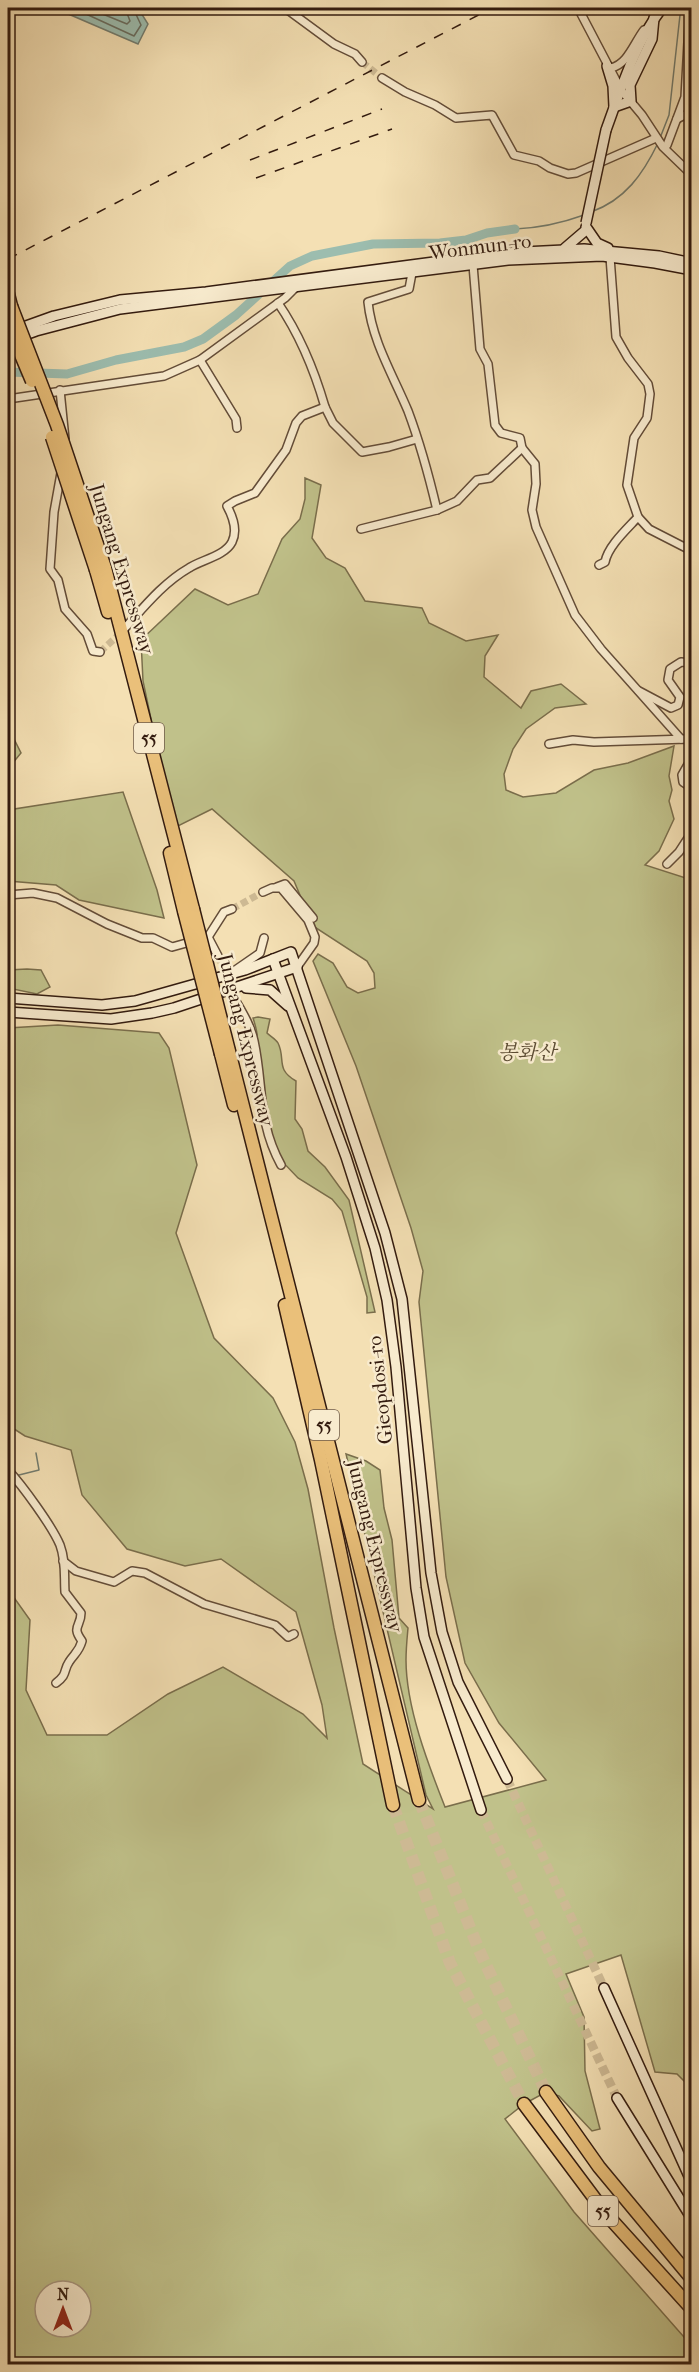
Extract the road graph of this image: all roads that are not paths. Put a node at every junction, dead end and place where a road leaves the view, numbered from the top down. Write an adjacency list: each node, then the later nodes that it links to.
1 (285, 8): 6 (street)
2 (578, 8): 7 (street)
3 (662, 8): 5 (street)
4 (692, 9): 13 (street)
5 (654, 18): 7 (street); 9 (street); 10 (street)
6 (362, 62)
7 (607, 66): 9 (street); 11 (street)
8 (382, 78): 14 (street)
9 (621, 90): 10 (street); 11 (street)
10 (631, 101): 11 (street); 14 (street)
11 (614, 107): 17 (street, bridge)
12 (692, 111): 13 (street)
13 (677, 119): 15 (street)
14 (656, 138): 15 (street)
15 (665, 146): 16 (street)
16 (692, 176)
17 (586, 227): 18 (street); 19 (street); 20 (street)
18 (564, 248): 19 (street, Wonmun-ro); 23 (street, Wonmun-ro)
19 (584, 252): 20 (street, Wonmun-ro); 22 (street, Wonmun-ro)
20 (612, 254): 21 (street, Wonmun-ro); 24 (street, Wonmun-ro); 40 (street)
21 (692, 262)
22 (473, 265): 23 (street, Wonmun-ro); 38 (street)
23 (412, 270): 25 (street, Wonmun-ro); 37 (street)
24 (692, 270)
25 (294, 285): 26 (street, Wonmun-ro); 28 (street)
26 (241, 291): 30 (street); 31 (street)
27 (9, 300): 44 (highway, Jungang Expressway / 55, bridge)
28 (278, 303): 32 (street); 35 (street)
29 (8, 324): 44 (highway, Jungang Expressway / 55, bridge)
30 (8, 333)
31 (8, 341)
32 (200, 360): 33 (street); 36 (street)
33 (60, 390): 34 (street); 46 (street)
34 (8, 399)
35 (325, 407): 37 (street); 45 (street)
36 (237, 428)
37 (417, 438): 39 (street)
38 (522, 448): 39 (street); 48 (street)
39 (437, 510): 41 (street)
40 (638, 517): 42 (street); 43 (street)
41 (361, 529)
42 (692, 551)
43 (599, 566)
44 (100, 569): 73 (highway, Jungang Expressway / 55, bridge)
45 (124, 629)
46 (100, 652)
47 (692, 663): 48 (street)
48 (637, 690): 49 (street)
49 (681, 739): 50 (street); 51 (street)
50 (549, 744)
51 (692, 788)
52 (692, 832): 53 (street)
53 (667, 864)
54 (275, 888): 55 (street); 58 (street); 63 (street)
55 (263, 892)
56 (8, 895): 59 (street)
57 (232, 909): 59 (street)
58 (313, 918)
59 (208, 937): 62 (street)
60 (264, 938): 66 (street)
61 (291, 952): 63 (street); 64 (street); 65 (street, Gieopdosi-ro)
62 (218, 956)
63 (302, 957): 65 (street)
64 (273, 959): 66 (street); 67 (street, Gieopdosi-ro)
65 (297, 967): 67 (street); 79 (street, Gieopdosi-ro)
66 (229, 974): 69 (street)
67 (279, 974): 68 (street); 71 (street, Gieopdosi-ro)
68 (237, 988): 71 (street); 72 (street)
69 (8, 998)
70 (237, 1002): 74 (street)
71 (292, 1010): 82 (street, Gieopdosi-ro)
72 (8, 1012)
73 (225, 1052): 80 (highway, Jungang Expressway / 55); 81 (highway, Jungang Expressway / 55)
74 (281, 1165)
75 (8, 1470): 76 (street)
76 (63, 1561): 77 (street); 78 (street)
77 (294, 1634)
78 (56, 1683)
79 (507, 1779)
80 (419, 1800)
81 (393, 1805)
82 (481, 1810)
83 (604, 1988): 87 (street)
84 (546, 2092): 89 (highway, 55)
85 (617, 2098): 88 (street)
86 (524, 2104): 90 (highway, 55)
87 (692, 2183)
88 (692, 2219)
89 (692, 2279)
90 (692, 2309)

